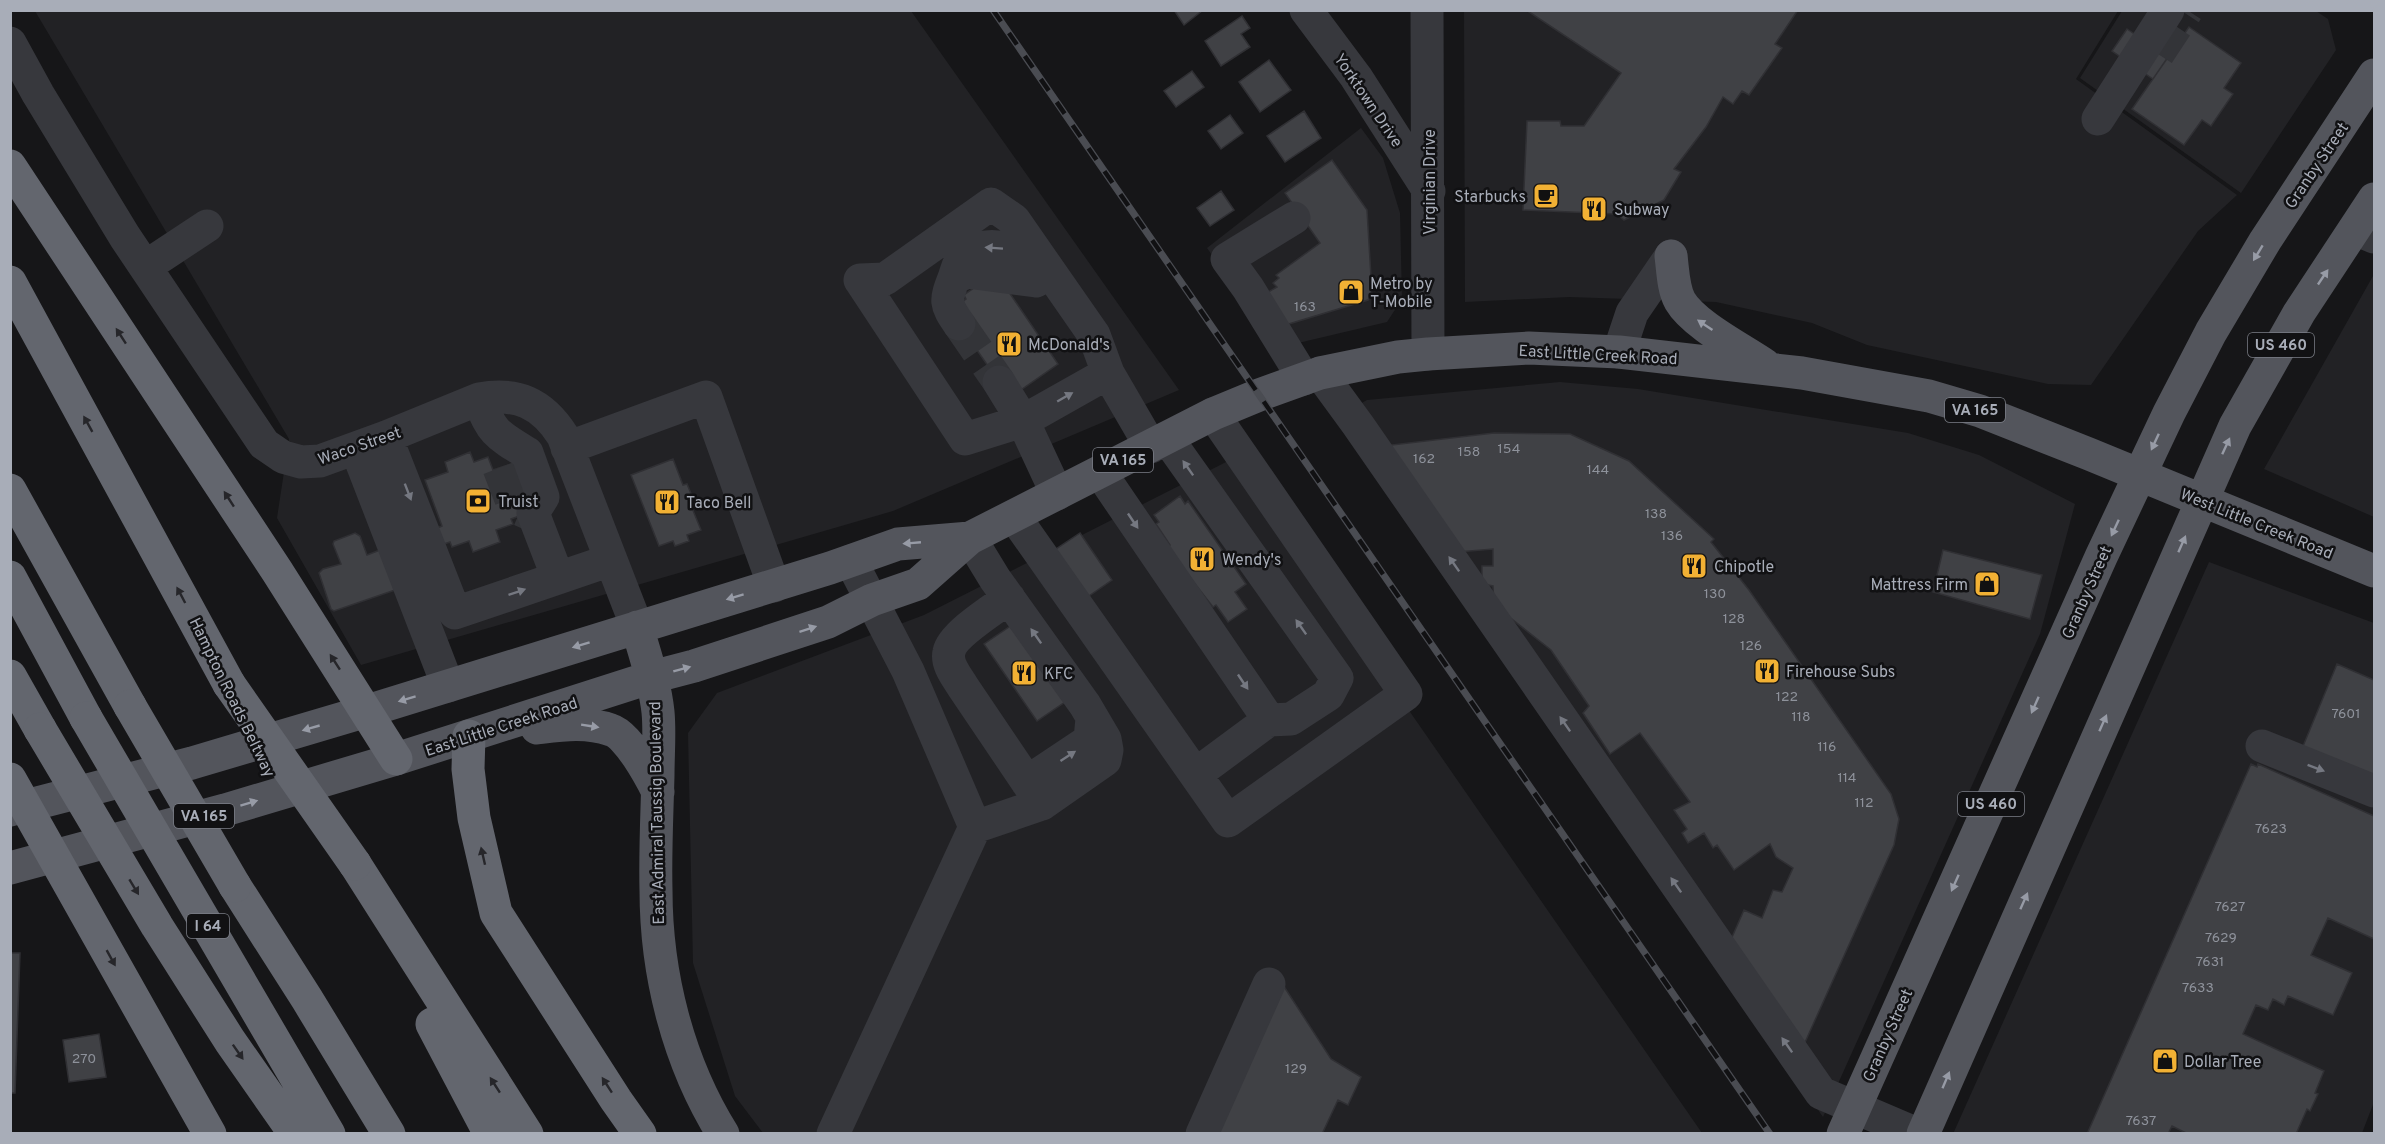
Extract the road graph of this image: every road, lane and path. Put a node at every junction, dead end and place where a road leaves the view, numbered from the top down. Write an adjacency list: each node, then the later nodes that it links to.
1 (1306, 10): 8 (street, Yorktown Drive)
2 (1427, 10): 8 (street, Virginian Drive)
3 (2148, 10): 4 (street)
4 (2168, 10)
5 (10, 43): 14 (street, Waco Street)
6 (2374, 75): 32 (main road, Granby Street / US 460, one-way to 32)
7 (10, 166): 50 (highway, one-way to 7)
8 (1429, 191): 19 (street, Virginian Drive)
9 (2374, 199): 12 (main road, US 460)
10 (1294, 218): 22 (street)
11 (207, 226): 14 (street)
12 (2365, 233): 35 (main road, US 460, one-way to 12)
13 (1671, 256): 18 (street); 20 (main road, one-way to 13)
14 (145, 267): 29 (street, Waco Street)
15 (10, 282): 62 (highway, Hampton Roads Beltway, one-way to 15, bridge)
16 (1071, 302): 17 (street, one-way to 17); 21 (street); 26 (street)
17 (959, 324)
18 (1619, 352): 19 (main road, East Little Creek Road / VA 165); 20 (main road, East Little Creek Road / VA 165)
19 (1428, 354): 22 (main road, East Little Creek Road / VA 165)
20 (1772, 369): 32 (main road, East Little Creek Road / VA 165)
21 (1108, 373): 26 (street, one-way to 21); 28 (street)
22 (1312, 376): 25 (main road, East Little Creek Road / VA 165); 65 (street, one-way to 22)
23 (999, 382): 26 (street)
24 (479, 399): 27 (street, Waco Street); 30 (street, Waco Street); 42 (street)
25 (1214, 414): 28 (main road, East Little Creek Road / VA 165); 55 (street)
26 (1023, 421): 34 (street)
27 (386, 437): 29 (street, Waco Street); 42 (street, one-way to 42)
28 (1159, 442): 31 (main road, East Little Creek Road / VA 165); 51 (street, one-way to 28)
29 (356, 448): 49 (street)
30 (567, 448): 38 (street, Waco Street); 43 (street)
31 (1100, 472): 34 (main road, East Little Creek Road / VA 165); 51 (street, one-way to 51)
32 (2140, 475): 35 (main road, West Little Creek Road / VA 165); 65 (main road, Granby Street / US 460, one-way to 65)
33 (10, 490): 69 (highway, bridge)
34 (1056, 494): 36 (main road, East Little Creek Road / VA 165)
35 (2202, 499): 40 (main road, West Little Creek Road / VA 165); 77 (main road, US 460, one-way to 35)
36 (1014, 516): 37 (main road, East Little Creek Road / VA 165); 55 (street)
37 (970, 538): 39 (main road, East Little Creek Road / VA 165, one-way to 39); 44 (street); 45 (main road, East Little Creek Road / VA 165)
38 (611, 560): 42 (street); 46 (street, Waco Street)
39 (851, 561): 43 (main road, East Little Creek Road / VA 165); 45 (street)
40 (2374, 571)
41 (10, 578): 68 (highway, I 64, bridge)
42 (558, 578)
43 (774, 586): 46 (main road, East Little Creek Road / VA 165, one-way to 46)
44 (1009, 598): 59 (street); 59 (street, one-way to 44)
45 (872, 600): 48 (main road, East Little Creek Road / VA 165, one-way to 45); 61 (street)
46 (637, 627): 48 (main road, East Admiral Taussig Boulevard); 49 (main road, East Little Creek Road / VA 165, one-way to 49)
47 (10, 676): 67 (highway, one-way to 67, bridge)
48 (652, 677): 52 (main road, East Little Creek Road / VA 165); 58 (main road, East Admiral Taussig Boulevard)
49 (448, 686): 50 (main road, East Little Creek Road / VA 165, one-way to 50)
50 (367, 711): 54 (highway); 60 (main road, East Little Creek Road / VA 165, one-way to 60)
51 (1269, 720): 55 (street)
52 (469, 736): 54 (main road, East Little Creek Road / VA 165); 58 (main road, one-way to 58); 72 (highway, one-way to 52)
53 (2262, 747): 57 (street, one-way to 57)
54 (396, 759): 63 (main road, East Little Creek Road / VA 165, one-way to 54)
55 (1196, 774)
56 (10, 779): 66 (highway, one-way to 66, bridge)
57 (2374, 791)
58 (658, 792): 73 (main road, East Admiral Taussig Boulevard)
59 (1034, 793): 61 (street)
60 (10, 810)
61 (975, 827): 74 (street)
62 (344, 865): 70 (highway); 71 (highway, one-way to 62)
63 (10, 868)
64 (1269, 984): 75 (street)
65 (1848, 1121): 76 (street)
66 (210, 1134)
67 (295, 1134)
68 (329, 1134)
69 (388, 1134)
70 (490, 1134)
71 (527, 1134)
72 (640, 1134)
73 (723, 1134)
74 (833, 1134)
75 (1202, 1134)
76 (1917, 1134)
77 (1923, 1134)

